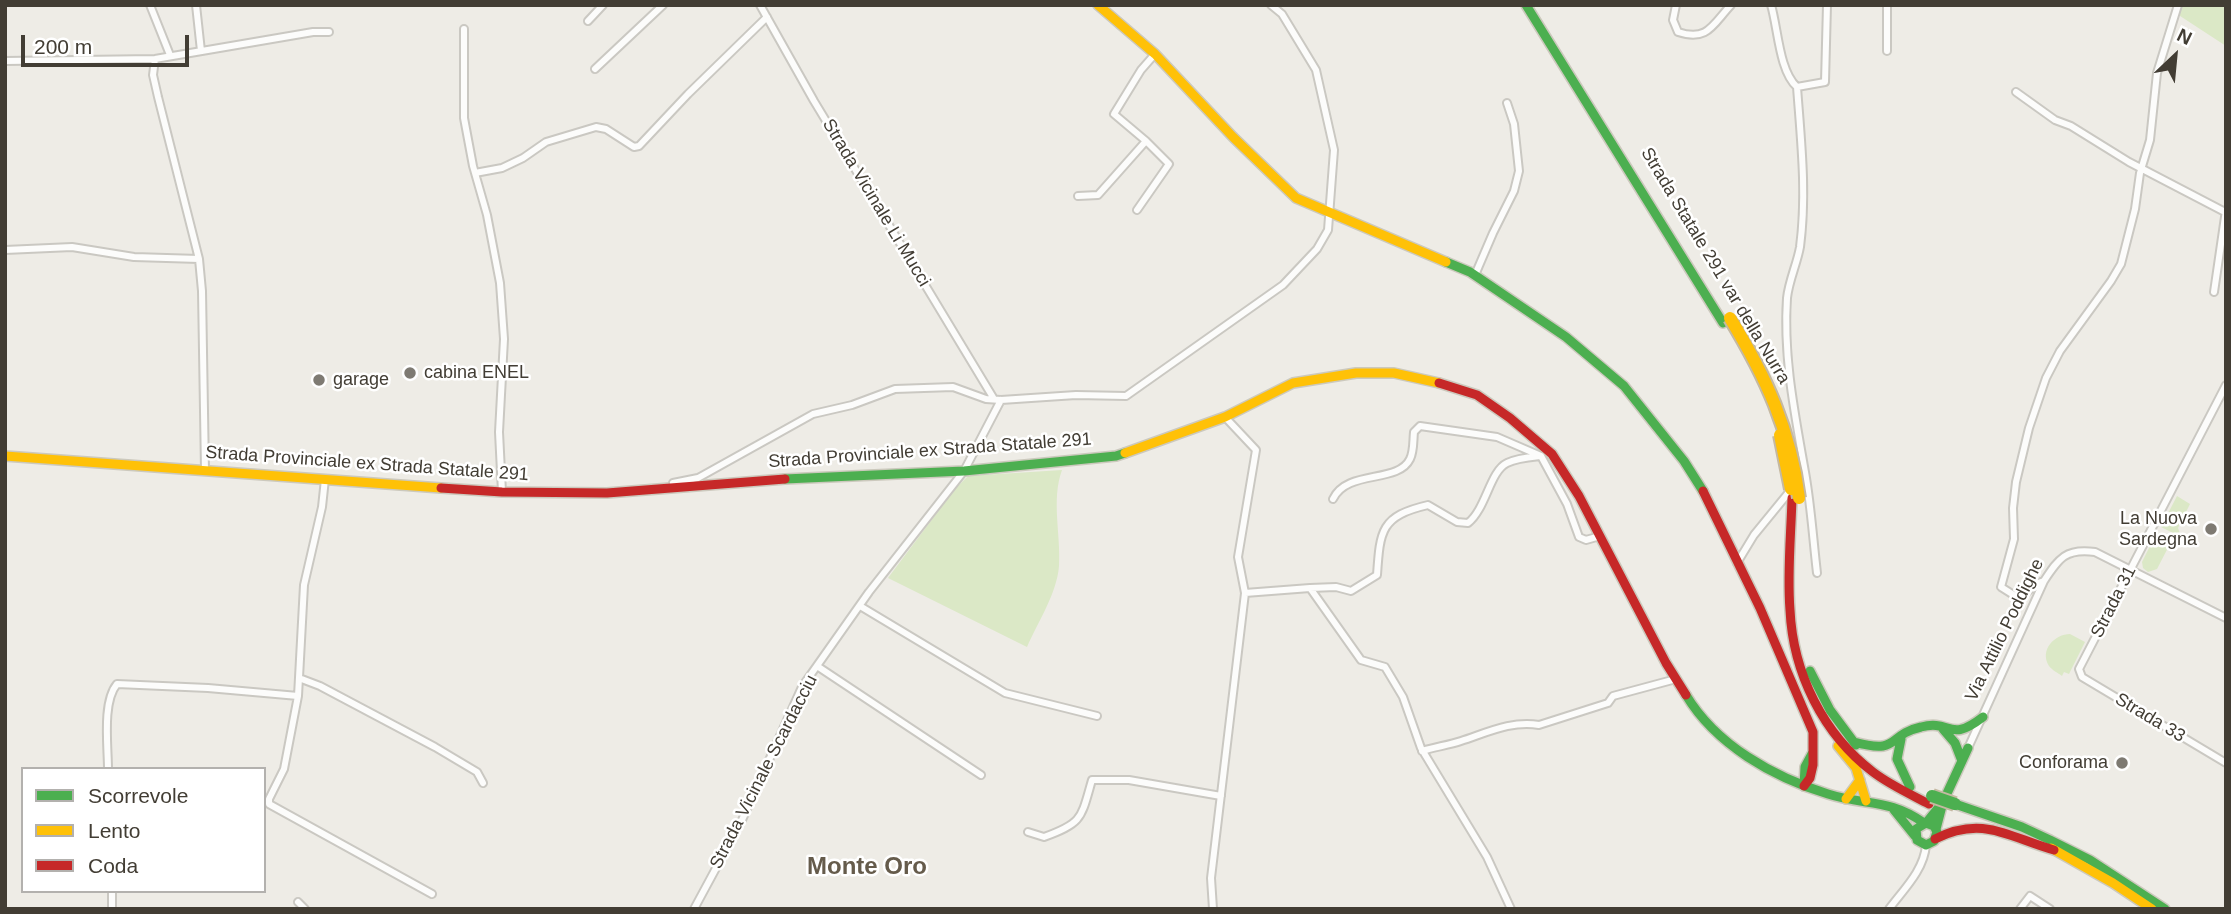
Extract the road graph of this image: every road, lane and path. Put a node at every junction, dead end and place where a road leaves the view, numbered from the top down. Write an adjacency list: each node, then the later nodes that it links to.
1 (150, 5): 23 (street)
2 (196, 5): 20 (street)
3 (603, 5): 17 (street)
4 (760, 5): 16 (street, Strada Vicinale Li Mucci)
5 (1098, 5): 22 (main road)
6 (1271, 5): 35 (street)
7 (1526, 5): 41 (main road, Strada Statale 291 var della Nurra)
8 (1535, 5): 41 (main road, Strada Statale 291 var della Nurra)
9 (1676, 5): 10 (street)
10 (1731, 5)
11 (1771, 5): 27 (street)
12 (1827, 5): 27 (street)
13 (1887, 5): 21 (street)
14 (2178, 5): 31 (street)
15 (661, 6): 26 (street)
16 (767, 17): 32 (street); 43 (street, Strada Vicinale Li Mucci)
17 (588, 21)
18 (464, 29): 32 (street)
19 (329, 32): 20 (street)
20 (201, 51): 23 (street)
21 (1887, 51)
22 (1155, 54): 30 (street); 35 (main road)
23 (170, 55): 24 (street)
24 (155, 59): 25 (street); 38 (street)
25 (5, 61)
26 (595, 69)
27 (1797, 87): 49 (street)
28 (2016, 92): 31 (street)
29 (1507, 103): 39 (street)
30 (1146, 141): 33 (street); 34 (street)
31 (2142, 167): 36 (street); 59 (street)
32 (475, 173): 52 (street)
33 (1078, 196)
34 (1137, 210)
35 (1329, 211): 39 (main road); 43 (street)
36 (2225, 211): 40 (street)
37 (5, 250): 38 (street)
38 (199, 259): 47 (street)
39 (1475, 275): 56 (main road)
40 (2214, 292)
41 (1726, 320): 53 (main road, Strada Statale 291 var della Nurra, bridge)
42 (2226, 385): 57 (street, Strada 31)
43 (998, 400): 48 (street, Strada Vicinale Scardacciu); 51 (street)
44 (1225, 417): 48 (main road, Strada Provinciale ex Strada Statale 291); 55 (main road, Strada Provinciale ex Strada Statale 291); 61 (street)
45 (5, 456): 47 (main road, Strada Provinciale ex Strada Statale 291)
46 (1541, 456): 54 (street); 55 (street); 60 (street)
47 (205, 471): 50 (main road, Strada Provinciale ex Strada Statale 291)
48 (964, 471): 51 (main road, Strada Provinciale ex Strada Statale 291); 62 (street, Strada Vicinale Scardacciu)
49 (1805, 474): 56 (street); 58 (street)
50 (325, 479): 52 (main road, Strada Provinciale ex Strada Statale 291); 66 (street)
51 (642, 490): 52 (main road, Strada Provinciale ex Strada Statale 291)
52 (502, 492)
53 (1795, 498): 71 (main road, Strada Statale 291 var della Nurra); 74 (main road, Strada Statale 291 var della Nurra)
54 (1332, 499)
55 (1600, 536): 67 (main road, Strada Provinciale ex Strada Statale 291)
56 (1737, 563): 77 (main road)
57 (2130, 569): 59 (street, Via Attilio Poddighe); 63 (street, Via Attilio Poddighe); 65 (street, Strada 31)
58 (1817, 573)
59 (2044, 581): 70 (street, Via Attilio Poddighe)
60 (1310, 588): 61 (street); 75 (street)
61 (1245, 593): 87 (street)
62 (860, 606): 64 (street, Strada Vicinale Scardacciu); 69 (street)
63 (2226, 618)
64 (817, 666): 81 (street); 98 (street, Strada Vicinale Scardacciu)
65 (2079, 669): 78 (street, Strada 33)
66 (299, 678): 68 (street); 83 (street)
67 (1676, 679): 75 (street); 80 (main road, Strada Provinciale ex Strada Statale 291)
68 (298, 696): 79 (street); 96 (street)
69 (1097, 716)
70 (1983, 717): 72 (main road); 76 (street, Via Attilio Poddighe)
71 (1823, 718): 82 (main road); 90 (main road, Strada Statale 291 var della Nurra)
72 (1948, 730): 73 (main road); 76 (main road)
73 (1901, 739): 74 (main road); 85 (main road)
74 (1854, 742): 85 (main road, Strada Statale 291 var della Nurra)
75 (1422, 751): 101 (street)
76 (1965, 754): 90 (main road, Via Attilio Poddighe)
77 (1810, 762): 80 (main road); 84 (main road); 86 (main road)
78 (2226, 764)
79 (108, 767)
80 (1774, 773): 84 (main road, Strada Provinciale ex Strada Statale 291)
81 (981, 775)
82 (1860, 780): 88 (main road); 89 (main road)
83 (483, 783)
84 (1804, 786): 86 (main road, Strada Provinciale ex Strada Statale 291)
85 (1910, 787): 90 (main road, Strada Statale 291 var della Nurra)
86 (1829, 795): 88 (main road, Strada Provinciale ex Strada Statale 291)
87 (1221, 796): 93 (street); 100 (street)
88 (1846, 799): 89 (main road, Strada Provinciale ex Strada Statale 291)
89 (1866, 801): 91 (main road, Strada Provinciale ex Strada Statale 291)
90 (1941, 805): 92 (main road); 94 (main road, Via Attilio Poddighe); 95 (main road, Strada Statale 291 var della Nurra)
91 (1893, 808): 92 (main road, Strada Provinciale ex Strada Statale 291); 94 (main road)
92 (1907, 811): 94 (main road, Strada Provinciale ex Strada Statale 291)
93 (1028, 832)
94 (1929, 832): 95 (main road); 102 (street)
95 (2051, 845): 105 (main road, Strada Statale 291 var della Nurra); 106 (main road, Strada Statale 291 var della Nurra)
96 (432, 894)
97 (298, 902): 99 (street)
98 (698, 908)
99 (305, 909)
100 (1213, 909)
101 (1511, 909)
102 (1889, 909)
103 (2020, 909): 104 (street)
104 (2050, 909)
105 (2152, 909)
106 (2165, 909)

